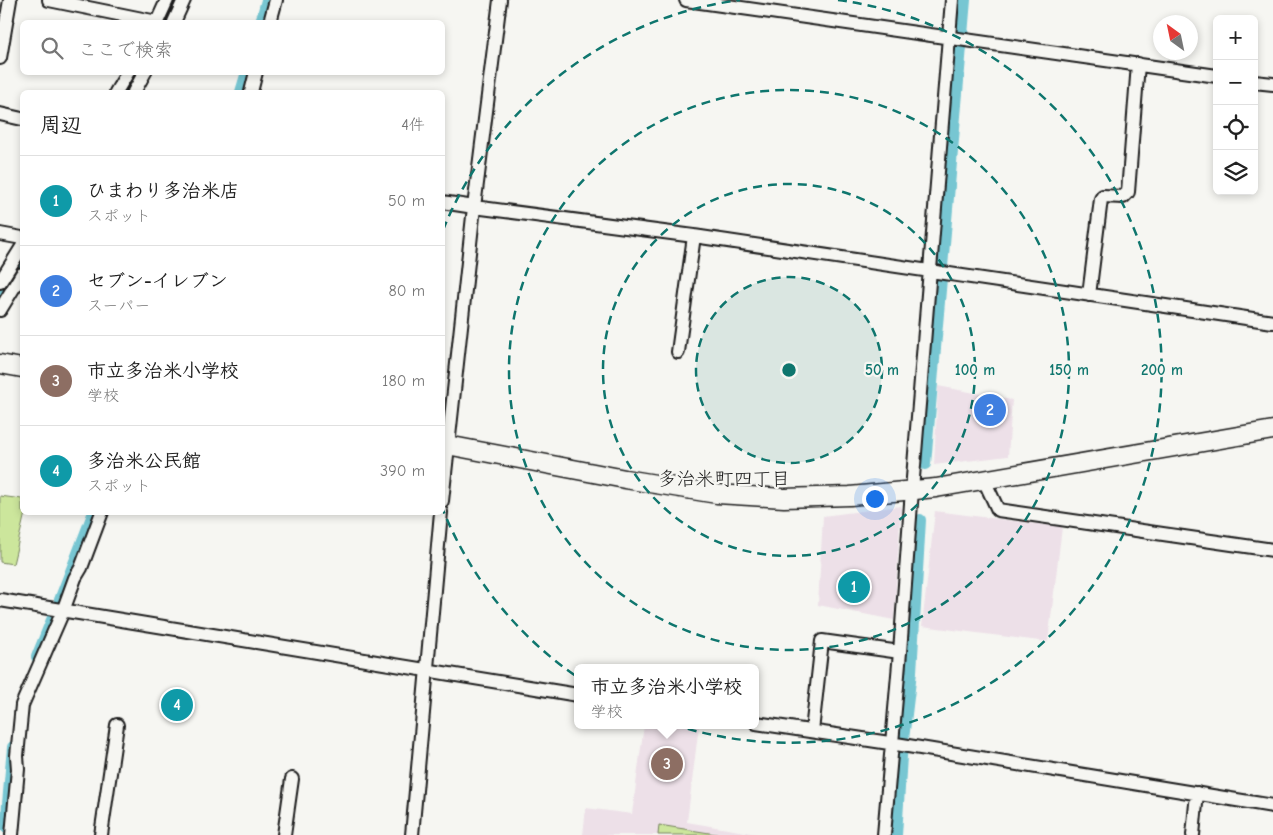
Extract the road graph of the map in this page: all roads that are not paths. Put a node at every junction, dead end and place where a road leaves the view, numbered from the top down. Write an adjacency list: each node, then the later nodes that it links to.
1 (10, 0): 14 (street)
2 (49, 0): 9 (street)
3 (167, 0): 10 (street)
4 (184, 0): 11 (street)
5 (276, 0): 12 (street)
6 (500, 0): 28 (street)
7 (686, 0): 13 (street)
8 (952, 0): 13 (street)
9 (147, 20)
10 (158, 20)
11 (175, 20)
12 (271, 20)
13 (957, 39): 15 (street); 33 (street)
14 (0, 58)
15 (1138, 64): 19 (street); 36 (street)
16 (126, 75): 22 (street)
17 (143, 75): 23 (street)
18 (255, 75): 24 (street)
19 (1213, 75)
20 (1258, 82): 21 (street)
21 (1273, 84)
22 (117, 90)
23 (135, 90)
24 (252, 90)
25 (0, 114): 26 (street)
26 (20, 118)
27 (445, 203): 28 (street)
28 (474, 208): 30 (street); 43 (street)
29 (0, 234): 31 (street)
30 (694, 236): 33 (street); 39 (street)
31 (20, 238)
32 (20, 250): 35 (street)
33 (938, 272): 36 (street); 45 (street)
34 (20, 277): 37 (street)
35 (0, 282)
36 (1089, 295): 38 (street)
37 (0, 310)
38 (1273, 322)
39 (678, 352)
40 (0, 364): 41 (street)
41 (20, 368)
42 (1273, 430): 44 (street)
43 (445, 444): 45 (street)
44 (984, 480): 45 (street); 48 (street)
45 (912, 490): 51 (street)
46 (101, 515): 50 (street)
47 (441, 515): 52 (street)
48 (1273, 550)
49 (0, 600): 50 (street)
50 (63, 611): 52 (street); 63 (street)
51 (900, 652): 56 (street); 57 (street)
52 (426, 670): 53 (street); 66 (street)
53 (574, 693)
54 (759, 723): 56 (street)
55 (117, 724): 64 (street)
56 (812, 731): 57 (street)
57 (898, 745): 59 (street); 67 (street)
58 (292, 778): 65 (street)
59 (1197, 793): 60 (street); 68 (street)
60 (1273, 806)
61 (0, 834): 62 (street)
62 (6, 835)
63 (12, 835)
64 (101, 835)
65 (284, 835)
66 (412, 835)
67 (884, 835)
68 (1193, 835)

